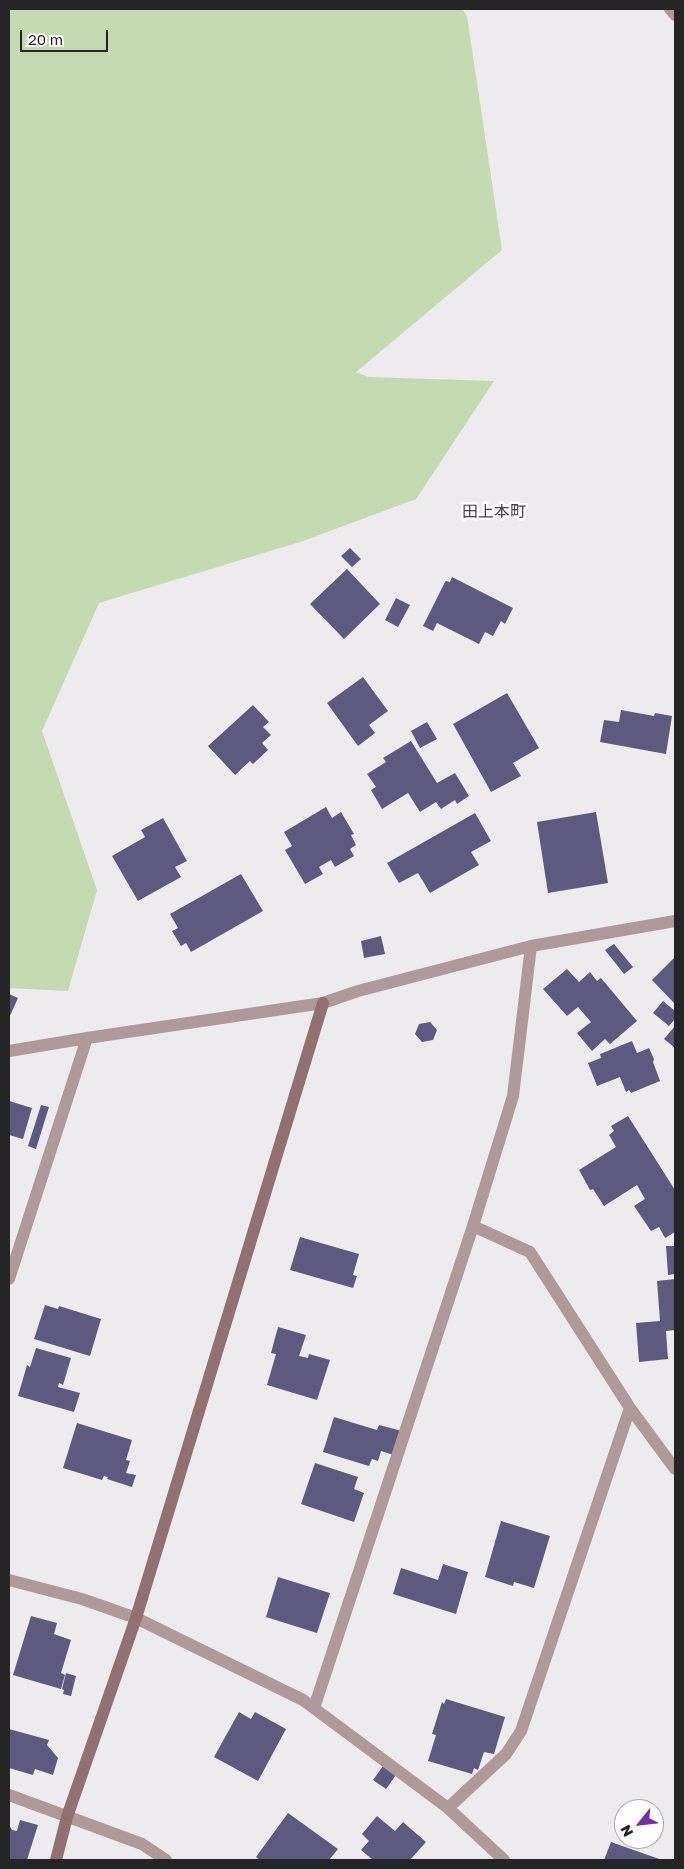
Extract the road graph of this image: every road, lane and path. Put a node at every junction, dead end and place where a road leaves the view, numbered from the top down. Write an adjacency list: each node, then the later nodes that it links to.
1 (670, 9): 2 (street)
2 (675, 15)
3 (675, 921): 4 (street)
4 (531, 946): 5 (street); 8 (street)
5 (323, 1003): 6 (street); 13 (street)
6 (87, 1038): 7 (street); 9 (street)
7 (9, 1051)
8 (473, 1226): 10 (street); 14 (street)
9 (9, 1279)
10 (630, 1408): 11 (street); 16 (street)
11 (675, 1469)
12 (9, 1580): 13 (street)
13 (136, 1618): 14 (street); 17 (street)
14 (314, 1708): 16 (street)
15 (9, 1795): 17 (street)
16 (448, 1808): 20 (street)
17 (67, 1817): 18 (street); 19 (street)
18 (56, 1860)
19 (166, 1860)
20 (504, 1860)

